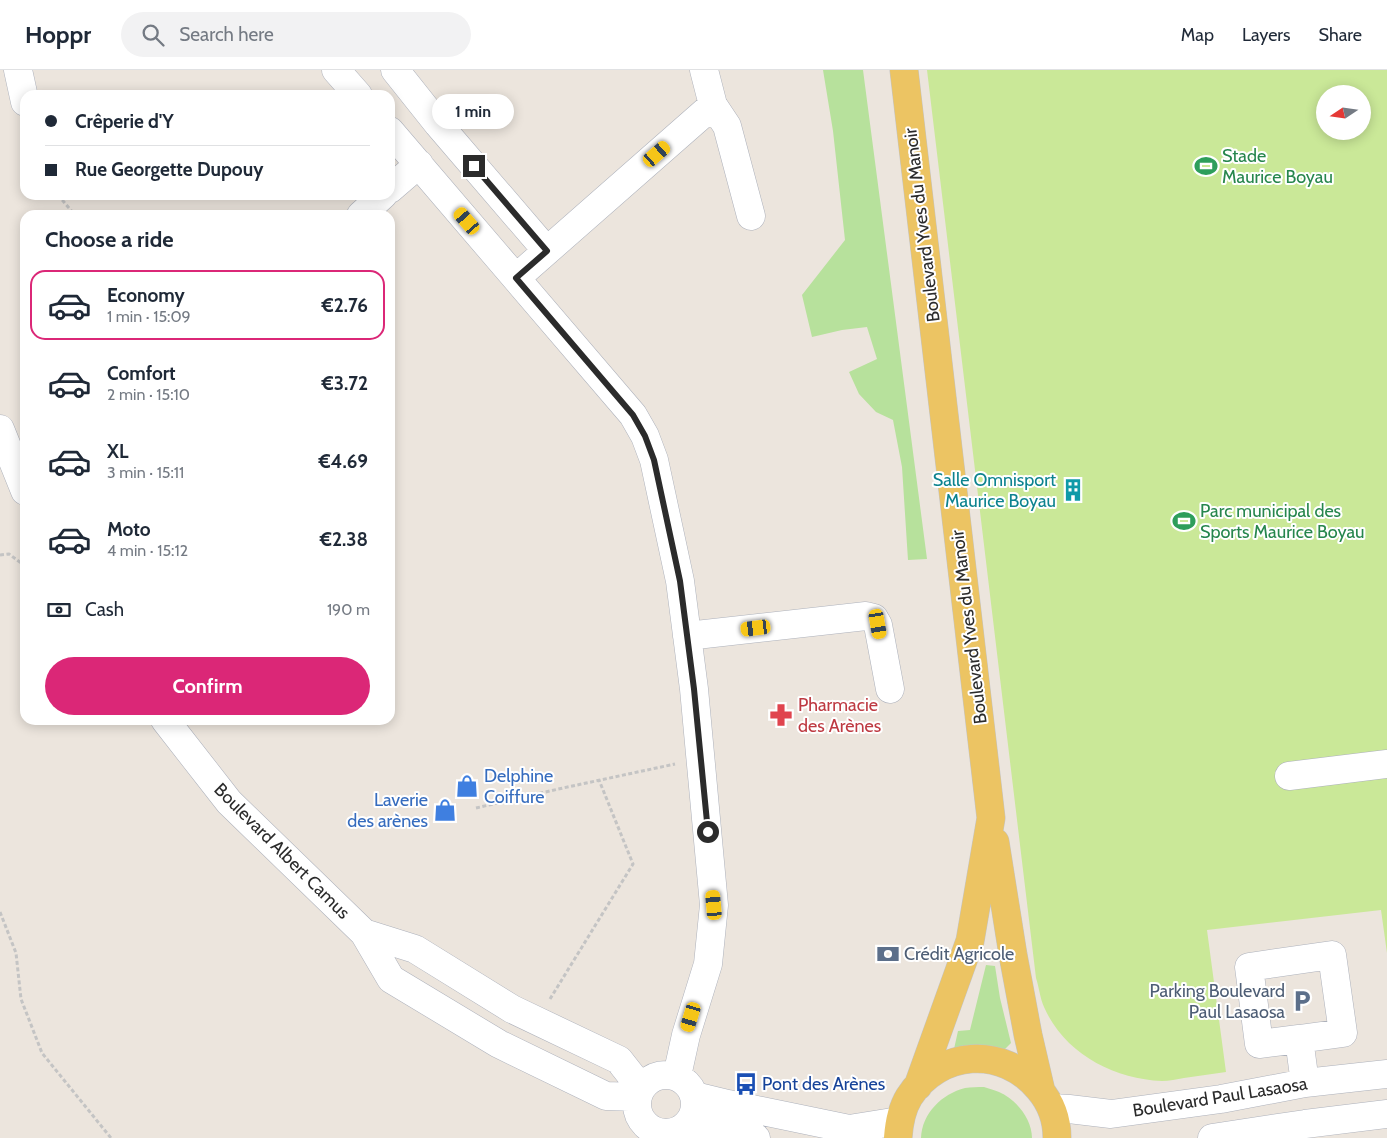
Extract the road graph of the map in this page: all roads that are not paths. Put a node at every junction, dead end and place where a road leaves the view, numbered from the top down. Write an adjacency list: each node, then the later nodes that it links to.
1 (18, 70): 6 (street)
2 (336, 70): 7 (street)
3 (395, 70): 15 (street)
4 (704, 70): 8 (street)
5 (904, 70): 24 (main road, Boulevard Yves du Manoir)
6 (22, 90)
7 (354, 90)
8 (713, 105): 14 (street); 15 (street)
9 (395, 138): 10 (street)
10 (418, 164): 11 (street); 16 (street)
11 (395, 185)
12 (378, 200): 13 (street)
13 (366, 210)
14 (751, 216)
15 (547, 251): 16 (street)
16 (516, 278): 19 (street)
17 (0, 429): 18 (street)
18 (20, 479)
19 (687, 636): 20 (street); 28 (street)
20 (890, 689)
21 (169, 725): 25 (street, Boulevard Albert Camus)
22 (1387, 764): 23 (street)
23 (1289, 776)
24 (991, 818): 30 (main road, Boulevard Yves du Manoir); 32 (main road)
25 (364, 933): 31 (street, Boulevard Albert Camus); 31 (street, Boulevard Albert Camus)
26 (1299, 1039): 29 (street)
27 (1387, 1074): 29 (street, Boulevard Paul Lasaosa)
28 (677, 1076): 31 (street); 33 (street)
29 (1304, 1083): 32 (street, Boulevard Paul Lasaosa)
30 (918, 1086): 32 (main road); 35 (main road)
31 (639, 1092): 36 (street)
32 (1046, 1100): 38 (main road)
33 (692, 1109): 35 (street); 36 (street); 37 (street)
34 (1387, 1114): 39 (street)
35 (899, 1129)
36 (659, 1135)
37 (756, 1138)
38 (1057, 1138)
39 (1212, 1138)

